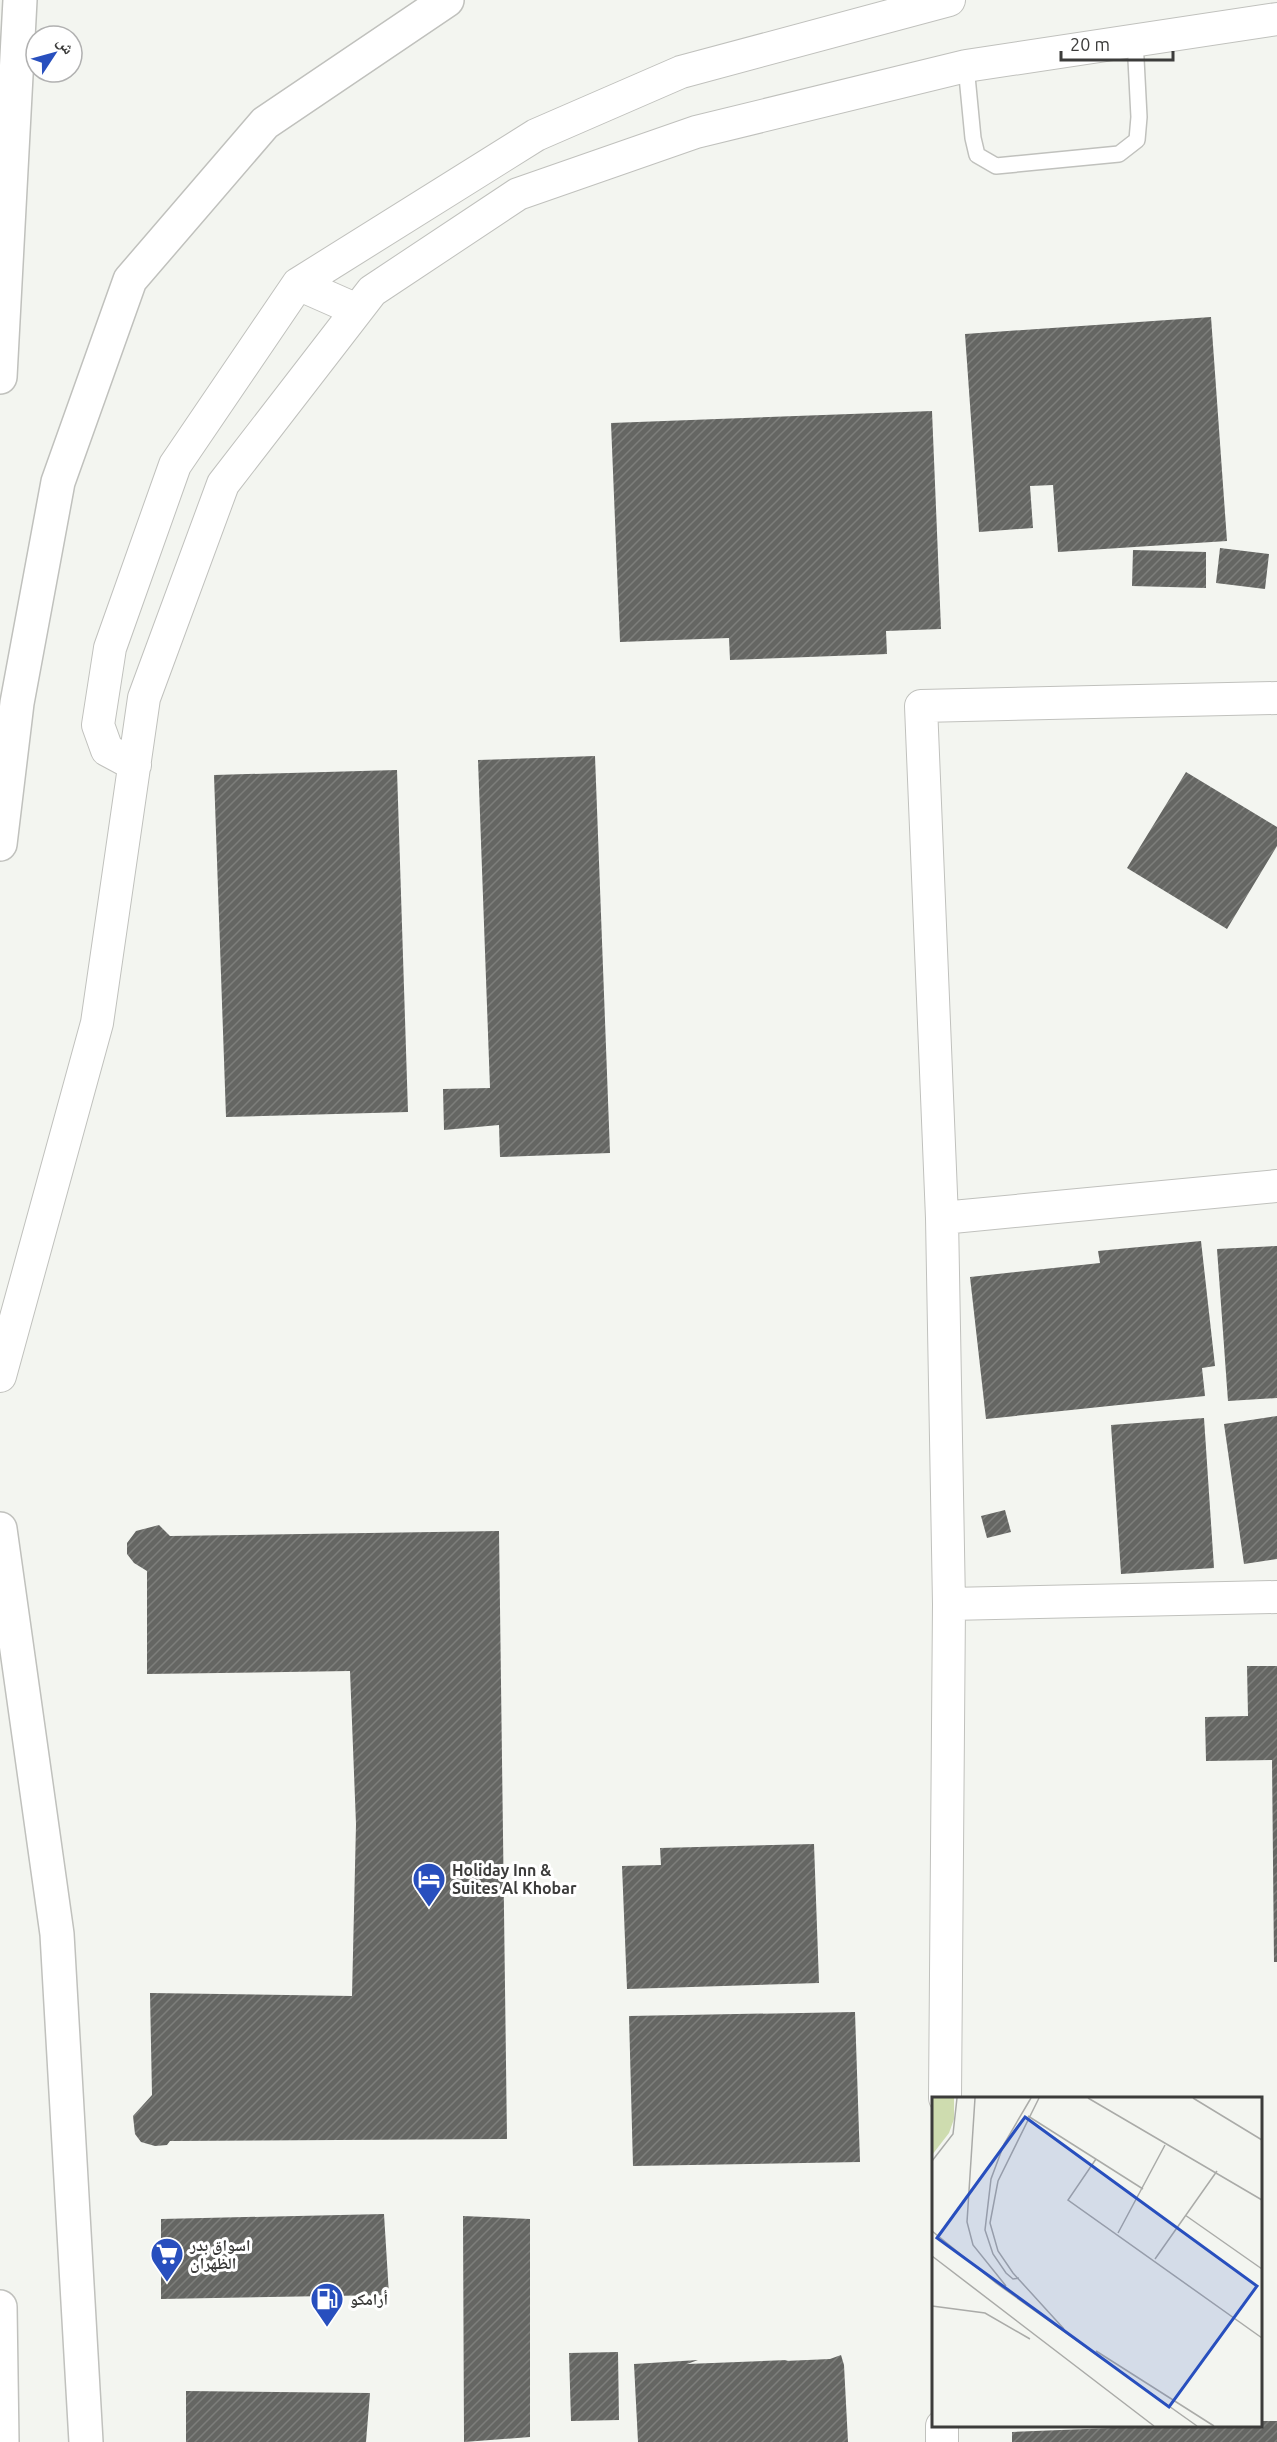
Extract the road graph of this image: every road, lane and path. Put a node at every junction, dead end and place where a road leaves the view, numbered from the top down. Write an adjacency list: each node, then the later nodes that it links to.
1 (20, 0): 9 (main road)
2 (447, 0): 12 (main road)
3 (949, 0): 7 (street)
4 (1277, 18): 5 (street)
5 (1135, 40): 6 (street); 6 (lane)
6 (966, 66): 8 (street)
7 (298, 284): 8 (street); 11 (street)
8 (357, 310): 11 (street)
9 (0, 377)
10 (1277, 698): 14 (street)
11 (135, 765): 15 (street)
12 (0, 844)
13 (1277, 1186): 14 (street)
14 (942, 1218): 18 (street)
15 (0, 1376)
16 (0, 1529): 22 (main road)
17 (1277, 1598): 18 (street)
18 (949, 1604): 19 (street)
19 (945, 2097)
20 (0, 2307): 21 (main road)
21 (2, 2442)
22 (86, 2442)

